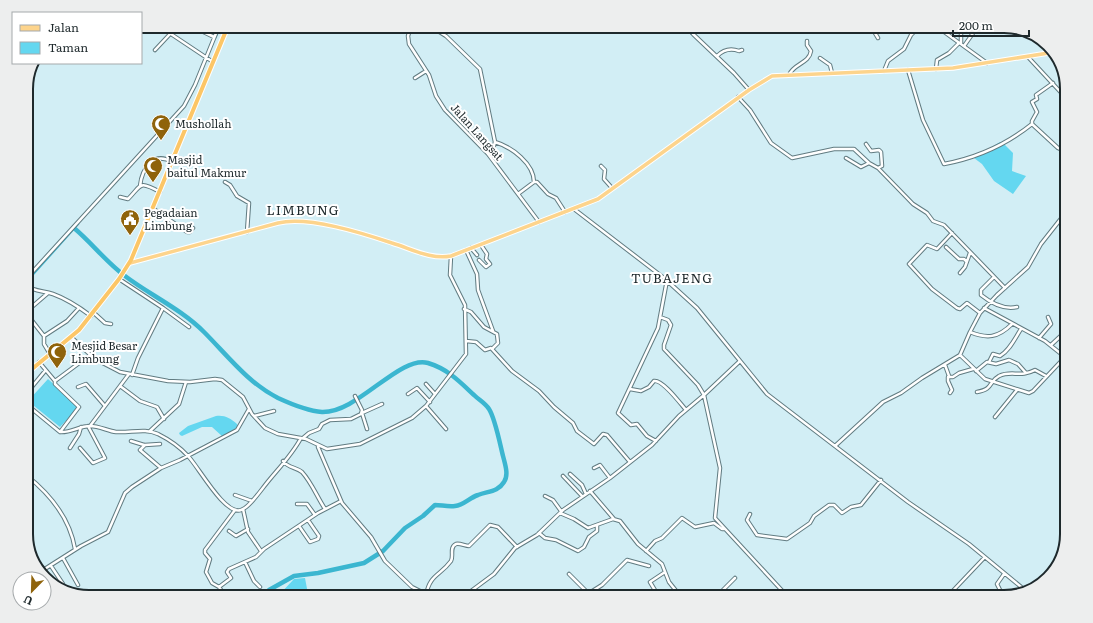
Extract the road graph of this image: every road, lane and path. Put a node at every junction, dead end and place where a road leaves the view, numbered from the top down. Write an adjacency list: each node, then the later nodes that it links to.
1 (206, 33): 13 (street)
2 (216, 33): 13 (street)
3 (225, 33): 24 (highway)
4 (409, 33): 28 (street, Jalan Langsat)
5 (441, 33): 38 (street)
6 (692, 33): 20 (street)
7 (875, 33): 14 (street)
8 (914, 33): 29 (street)
9 (945, 33): 16 (street)
10 (960, 33): 16 (street)
11 (972, 33): 16 (street)
12 (170, 34): 17 (street); 22 (street)
13 (214, 37): 22 (street)
14 (878, 38)
15 (807, 41): 31 (street)
16 (961, 45): 25 (street); 26 (street)
17 (155, 50)
18 (742, 50): 20 (street)
19 (1047, 53): 21 (main road)
20 (717, 56): 34 (street)
21 (1028, 57): 25 (main road); 33 (street)
22 (206, 58): 24 (street); 72 (street)
23 (820, 58): 30 (street)
24 (212, 61): 43 (highway)
25 (987, 63): 26 (main road)
26 (936, 69): 27 (main road)
27 (908, 70): 29 (main road); 37 (street)
28 (426, 71): 32 (street); 41 (street, Jalan Langsat)
29 (884, 71): 30 (main road)
30 (832, 73): 31 (main road)
31 (789, 75): 34 (main road)
32 (415, 78)
33 (1053, 83): 35 (street); 37 (street)
34 (749, 90): 36 (main road)
35 (1060, 91)
36 (738, 98): 44 (street); 50 (main road)
37 (1032, 124): 40 (street)
38 (495, 142): 41 (street); 48 (street)
39 (866, 144): 46 (street)
40 (1060, 150)
41 (488, 154): 52 (street, Jalan Langsat)
42 (846, 158): 44 (street)
43 (172, 162): 49 (street); 51 (highway)
44 (869, 163): 46 (street)
45 (601, 166): 50 (street)
46 (878, 168): 61 (street)
47 (225, 182): 60 (street)
48 (534, 182): 52 (street); 56 (street)
49 (140, 186): 51 (street); 53 (street)
50 (612, 188): 55 (main road)
51 (160, 192): 54 (highway)
52 (518, 194): 58 (street, Jalan Langsat)
53 (120, 197)
54 (154, 208): 59 (street); 71 (highway)
55 (574, 209): 56 (main road); 76 (street)
56 (565, 212): 58 (main road)
57 (1060, 220): 77 (street)
58 (539, 222): 62 (main road)
59 (193, 228)
60 (247, 232): 67 (main road); 71 (main road)
61 (952, 233): 66 (street); 87 (street)
62 (481, 245): 64 (main road); 69 (street)
63 (946, 247): 70 (street)
64 (471, 248): 65 (main road); 68 (street)
65 (466, 250): 67 (main road); 96 (street)
66 (970, 253): 70 (street); 75 (street)
67 (451, 256): 86 (street)
68 (477, 256)
69 (479, 260)
70 (966, 261): 73 (street)
71 (130, 263): 74 (highway)
72 (33, 271)
73 (960, 272)
74 (121, 277): 84 (street); 88 (highway)
75 (994, 277): 77 (street); 80 (street)
76 (667, 280): 89 (street); 109 (street)
77 (1005, 288): 80 (street)
78 (33, 290): 79 (street)
79 (48, 292): 81 (street); 83 (street)
80 (990, 302): 82 (street); 85 (street)
81 (33, 306)
82 (1017, 307)
83 (79, 308): 88 (street); 98 (street)
84 (163, 308): 94 (street); 118 (street)
85 (984, 308): 87 (street); 93 (street)
86 (464, 309): 96 (street); 102 (street)
87 (980, 313): 97 (street)
88 (92, 315): 92 (street); 100 (highway)
89 (660, 317): 128 (street); 134 (street)
90 (1048, 317): 101 (street)
91 (33, 322): 98 (street)
92 (111, 324)
93 (1012, 324): 95 (street); 97 (street)
94 (189, 327)
95 (1021, 329): 101 (street); 112 (street)
96 (493, 331): 104 (street)
97 (970, 332): 108 (street)
98 (44, 336): 106 (street)
99 (1060, 337): 103 (street)
100 (72, 338): 106 (highway); 107 (street)
101 (1039, 338): 103 (street)
102 (466, 341): 104 (street); 133 (street)
103 (1051, 345): 105 (street)
104 (492, 348): 165 (street)
105 (1060, 353)
106 (50, 355): 111 (highway)
107 (90, 355): 118 (street); 121 (street)
108 (960, 355): 113 (street); 115 (street)
109 (740, 361): 134 (street); 160 (street)
110 (1060, 361): 120 (street)
111 (39, 362): 114 (highway); 116 (street)
112 (989, 362): 115 (street); 117 (street)
113 (945, 365): 119 (street); 160 (street)
114 (33, 368)
115 (974, 370): 119 (street); 123 (street)
116 (45, 371): 121 (street); 125 (street)
117 (1026, 373): 120 (street); 123 (street)
118 (130, 374): 122 (street); 126 (street)
119 (949, 376): 131 (street)
120 (1046, 376): 129 (street)
121 (55, 381): 153 (street)
122 (186, 382): 140 (street); 147 (street)
123 (992, 383): 129 (street); 130 (street)
124 (426, 384): 133 (street)
125 (33, 386)
126 (120, 386): 138 (street); 147 (street)
127 (78, 387): 138 (street)
128 (630, 389): 142 (street); 156 (street)
129 (1017, 390): 146 (street)
130 (977, 392)
131 (950, 393)
132 (408, 394): 136 (street)
133 (435, 394): 136 (street)
134 (704, 395): 142 (street); 191 (street)
135 (356, 396): 144 (street)
136 (430, 402): 139 (street)
137 (382, 404): 144 (street)
138 (105, 406): 148 (street)
139 (426, 406): 151 (street); 159 (street)
140 (249, 409): 145 (street); 163 (street)
141 (33, 410): 153 (street)
142 (686, 410): 156 (street)
143 (274, 411): 145 (street)
144 (362, 413): 150 (street); 154 (street)
145 (254, 416): 154 (street)
146 (995, 417)
147 (164, 418): 152 (street)
148 (89, 426): 149 (street); 152 (street); 162 (street)
149 (81, 427): 153 (street); 161 (street)
150 (367, 429)
151 (446, 429)
152 (150, 431): 163 (street)
153 (60, 432)
154 (302, 438): 159 (street); 164 (street)
155 (131, 441): 158 (street)
156 (656, 441): 165 (street)
157 (160, 444): 158 (street)
158 (145, 445): 166 (street)
159 (318, 446): 179 (street)
160 (835, 446): 171 (street)
161 (70, 448)
162 (80, 448)
163 (188, 456): 166 (street); 183 (street)
164 (283, 462): 178 (street); 182 (street)
165 (630, 462): 170 (street)
166 (161, 468): 196 (street)
167 (594, 468): 170 (street)
168 (570, 474): 174 (street)
169 (563, 476): 177 (street)
170 (610, 478): 173 (street)
171 (881, 480): 185 (street); 200 (street)
172 (33, 481): 196 (street)
173 (590, 491): 174 (street); 187 (street)
174 (586, 494): 177 (street)
175 (235, 495): 178 (street)
176 (545, 496): 184 (street)
177 (582, 496): 184 (street)
178 (252, 501): 181 (street)
179 (341, 501): 182 (street); 215 (street)
180 (297, 504): 186 (street)
181 (243, 509): 183 (street); 192 (street)
182 (325, 509): 186 (street)
183 (235, 510): 211 (street)
184 (560, 512): 190 (street); 194 (street)
185 (750, 514)
186 (315, 515): 188 (street)
187 (614, 519): 190 (street); 197 (street)
188 (308, 520): 189 (street); 189 (street)
189 (299, 526): 198 (street)
190 (597, 526): 194 (street)
191 (724, 528): 197 (street); 223 (street)
192 (248, 529): 193 (street); 198 (street)
193 (229, 531)
194 (539, 533): 195 (street)
195 (517, 547): 216 (street); 217 (street)
196 (76, 549): 199 (street)
197 (646, 550): 205 (street)
198 (261, 551): 201 (street)
199 (62, 558): 202 (street); 210 (street)
200 (984, 558): 207 (street); 224 (street)
201 (245, 562): 211 (street); 212 (street)
202 (51, 566): 204 (street); 209 (street)
203 (649, 566): 219 (street)
204 (46, 569)
205 (665, 572): 220 (street); 221 (street)
206 (569, 574): 218 (street)
207 (1004, 574): 213 (street); 225 (street)
208 (734, 578): 222 (street)
209 (63, 584)
210 (78, 585)
211 (219, 587): 214 (street)
212 (260, 587)
213 (1021, 587)
214 (221, 590)
215 (418, 590)
216 (428, 590)
217 (472, 590)
218 (585, 590)
219 (593, 590)
220 (655, 590)
221 (675, 590)
222 (723, 590)
223 (782, 590)
224 (953, 590)
225 (1000, 590)

